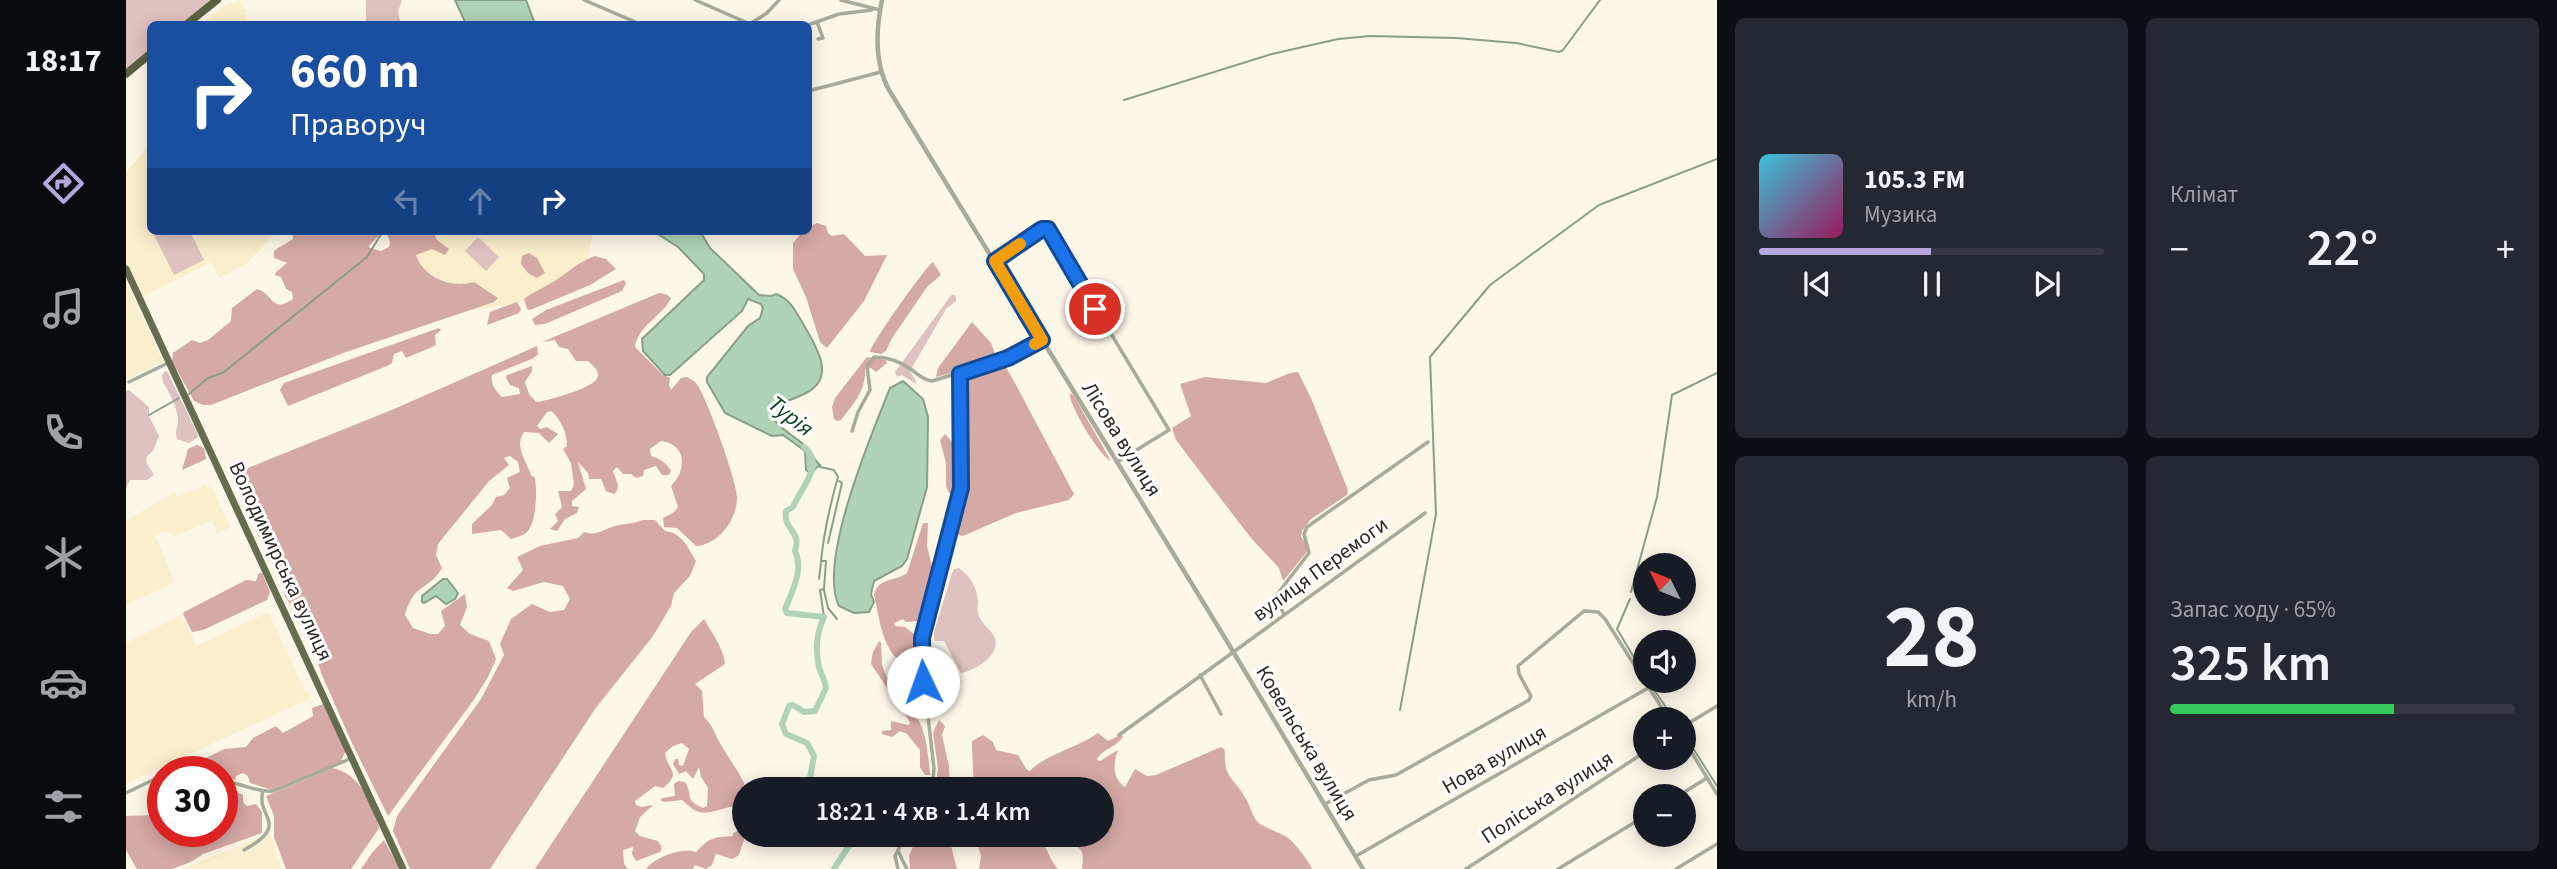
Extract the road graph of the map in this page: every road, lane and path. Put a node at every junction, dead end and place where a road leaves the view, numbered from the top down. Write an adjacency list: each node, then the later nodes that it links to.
1 (217, 0): 9 (highway)
2 (584, 0): 10 (street)
3 (695, 0): 11 (street)
4 (779, 0): 12 (street)
5 (841, 0): 7 (street)
6 (883, 0): 8 (street)
7 (872, 10): 8 (street); 13 (street)
8 (880, 10): 17 (street)
9 (191, 21)
10 (633, 21)
11 (743, 21)
12 (755, 21)
13 (817, 22): 14 (street); 15 (street)
14 (812, 23)
15 (818, 39)
16 (147, 56): 18 (highway)
17 (881, 72): 19 (street); 20 (street, Лісова вулиця)
18 (126, 74)
19 (812, 91)
20 (995, 261): 22 (street, Лісова вулиця); 28 (street)
21 (126, 269): 23 (main road, Володимирська вулиця)
22 (1042, 340): 24 (street); 28 (street, Лісова вулиця)
23 (169, 362): 25 (street); 40 (main road, Володимирська вулиця)
24 (960, 374): 26 (street); 43 (street)
25 (129, 382)
26 (852, 431)
27 (1428, 442): 30 (street)
28 (1117, 462): 31 (street, Лісова вулиця)
29 (1425, 513): 30 (street, вулиця Перемоги)
30 (1284, 614): 32 (street, вулиця Перемоги)
31 (1222, 633): 32 (street, Ковельська вулиця)
32 (1234, 652): 34 (street, вулиця Перемоги); 51 (street, Ковельська вулиця)
33 (1633, 664): 51 (street)
34 (1200, 676): 37 (street); 39 (street, вулиця Перемоги)
35 (1639, 693): 56 (street, Нова вулиця)
36 (1717, 706): 38 (street)
37 (1222, 714)
38 (1696, 719)
39 (1119, 735)
40 (352, 758): 48 (street); 57 (main road, Володимирська вулиця)
41 (1633, 760): 61 (street, Поліська вулиця)
42 (1696, 760): 44 (street)
43 (933, 777)
44 (1707, 778): 47 (street); 50 (street)
45 (147, 783): 49 (street)
46 (238, 783): 48 (street)
47 (1696, 785)
48 (263, 791): 55 (street)
49 (128, 794)
50 (1717, 794)
51 (1325, 804): 56 (street, Ковельська вулиця)
52 (1633, 824): 62 (street)
53 (1717, 844): 63 (street)
54 (897, 849): 58 (street); 59 (street)
55 (244, 850)
56 (1356, 856): 60 (street, Ковельська вулиця)
57 (403, 869)
58 (898, 869)
59 (907, 869)
60 (1363, 869)
61 (1466, 869)
62 (1558, 869)
63 (1676, 869)

